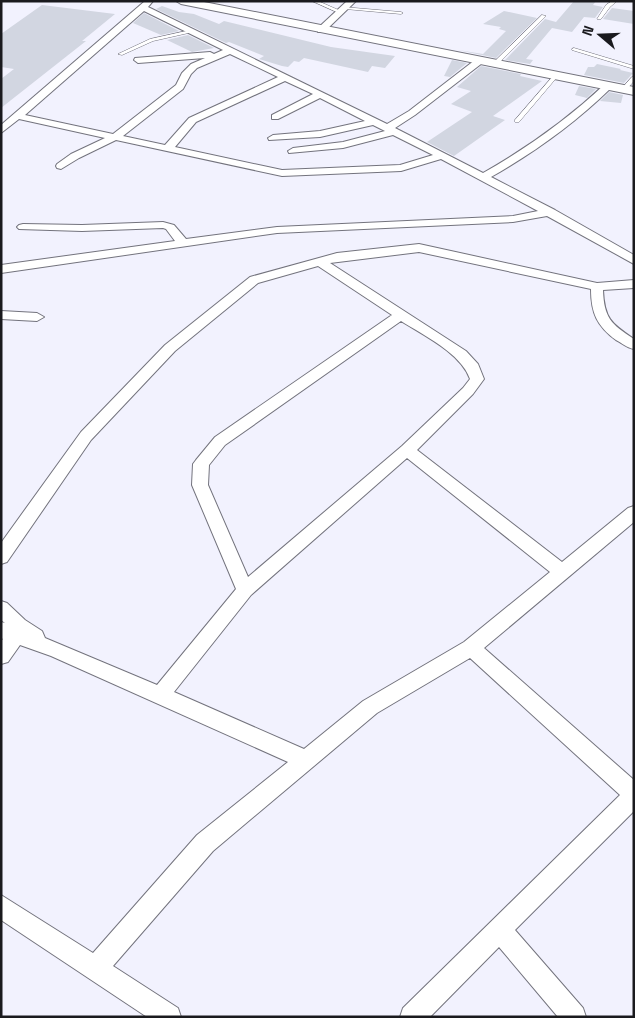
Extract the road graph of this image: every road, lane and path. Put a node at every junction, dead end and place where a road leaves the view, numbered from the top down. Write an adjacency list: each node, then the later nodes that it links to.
1 (181, 1): 10 (main road)
2 (314, 1): 6 (lane)
3 (352, 1): 6 (street)
4 (615, 1): 9 (lane)
5 (146, 4): 11 (street); 26 (street)
6 (343, 10): 7 (lane); 10 (street)
7 (401, 13)
8 (544, 16): 18 (lane)
9 (599, 18)
10 (321, 30): 17 (main road)
11 (191, 31): 13 (street); 14 (lane)
12 (574, 49): 19 (lane)
13 (231, 50): 15 (street); 21 (street)
14 (120, 54)
15 (219, 55): 16 (street); 32 (street)
16 (138, 60)
17 (478, 62): 18 (main road); 30 (street)
18 (494, 65): 20 (main road)
19 (634, 68)
20 (556, 76): 23 (main road); 28 (lane)
21 (286, 77): 25 (street); 34 (street)
22 (634, 78): 24 (lane)
23 (608, 86): 24 (main road); 38 (street)
24 (629, 90)
25 (320, 94): 27 (street); 29 (street)
26 (17, 116): 31 (street); 32 (street)
27 (275, 117)
28 (517, 120)
29 (376, 121): 30 (street); 33 (street)
30 (392, 129): 35 (street); 36 (street)
31 (1, 130)
32 (116, 137): 34 (street); 37 (street)
33 (273, 138)
34 (167, 149): 36 (street)
35 (293, 151)
36 (441, 156): 38 (street)
37 (61, 166)
38 (482, 178): 39 (street)
39 (551, 212): 41 (street); 42 (street)
40 (23, 227): 41 (street)
41 (183, 243): 44 (street)
42 (634, 260)
43 (319, 261): 46 (street); 48 (street); 53 (street)
44 (1, 269)
45 (634, 284): 46 (street)
46 (597, 287): 50 (street)
47 (1, 315): 49 (street)
48 (401, 315): 51 (street); 56 (street)
49 (37, 317)
50 (634, 345)
51 (407, 450): 55 (street); 56 (street)
52 (634, 512): 55 (street)
53 (9, 536): 54 (street)
54 (1, 557)
55 (562, 572): 59 (street)
56 (245, 590): 62 (street)
57 (1, 608): 60 (street)
58 (9, 633): 60 (street); 61 (street)
59 (471, 648): 63 (street); 64 (street)
60 (57, 650): 62 (street)
61 (1, 656)
62 (162, 694): 63 (street)
63 (307, 760): 67 (street)
64 (634, 795): 66 (street)
65 (1, 906): 67 (street)
66 (500, 930): 69 (street); 70 (street)
67 (96, 968): 68 (street)
68 (169, 1017)
69 (412, 1017)
70 (574, 1017)

